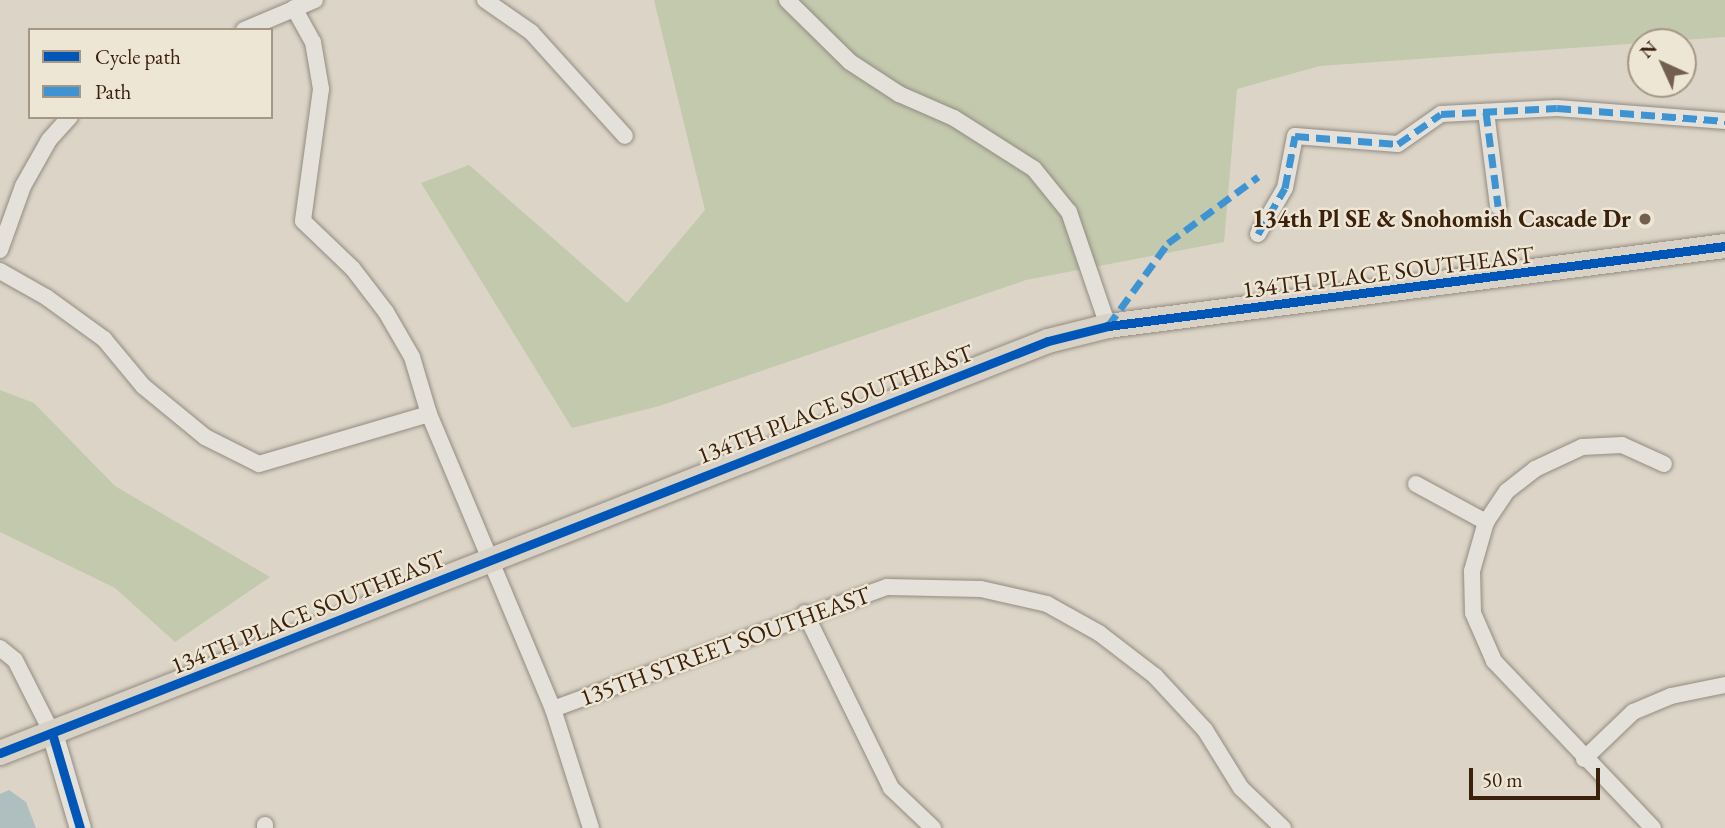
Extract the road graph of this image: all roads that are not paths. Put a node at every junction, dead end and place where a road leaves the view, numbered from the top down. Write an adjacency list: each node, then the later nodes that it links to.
1 (315, 0): 4 (street)
2 (787, 0): 15 (street)
3 (489, 2): 9 (street)
4 (294, 8): 5 (street); 16 (street)
5 (249, 28)
6 (1486, 112): 8 (street); 10 (street); 11 (street)
7 (68, 119): 13 (street)
8 (1725, 121)
9 (625, 136)
10 (1499, 206)
11 (1258, 234)
12 (1725, 246): 15 (main road, 134TH PLACE SOUTHEAST)
13 (0, 250)
14 (0, 271): 16 (street)
15 (1108, 326): 20 (main road, 134TH PLACE SOUTHEAST)
16 (429, 414): 20 (street)
17 (1664, 464): 19 (street)
18 (1416, 484): 19 (street)
19 (1486, 522): 27 (street)
20 (491, 561): 24 (street); 25 (main road, 134TH PLACE SOUTHEAST)
21 (806, 613): 24 (street, 135TH STREET SOUTHEAST); 30 (street); 31 (street, 135TH STREET SOUTHEAST)
22 (0, 648): 25 (street)
23 (1725, 685): 27 (street)
24 (553, 709): 29 (street)
25 (52, 733): 26 (main road, 134TH PLACE SOUTHEAST); 28 (street)
26 (0, 753)
27 (1584, 758): 32 (street)
28 (80, 828)
29 (591, 828)
30 (933, 828)
31 (1283, 828)
32 (1653, 828)

